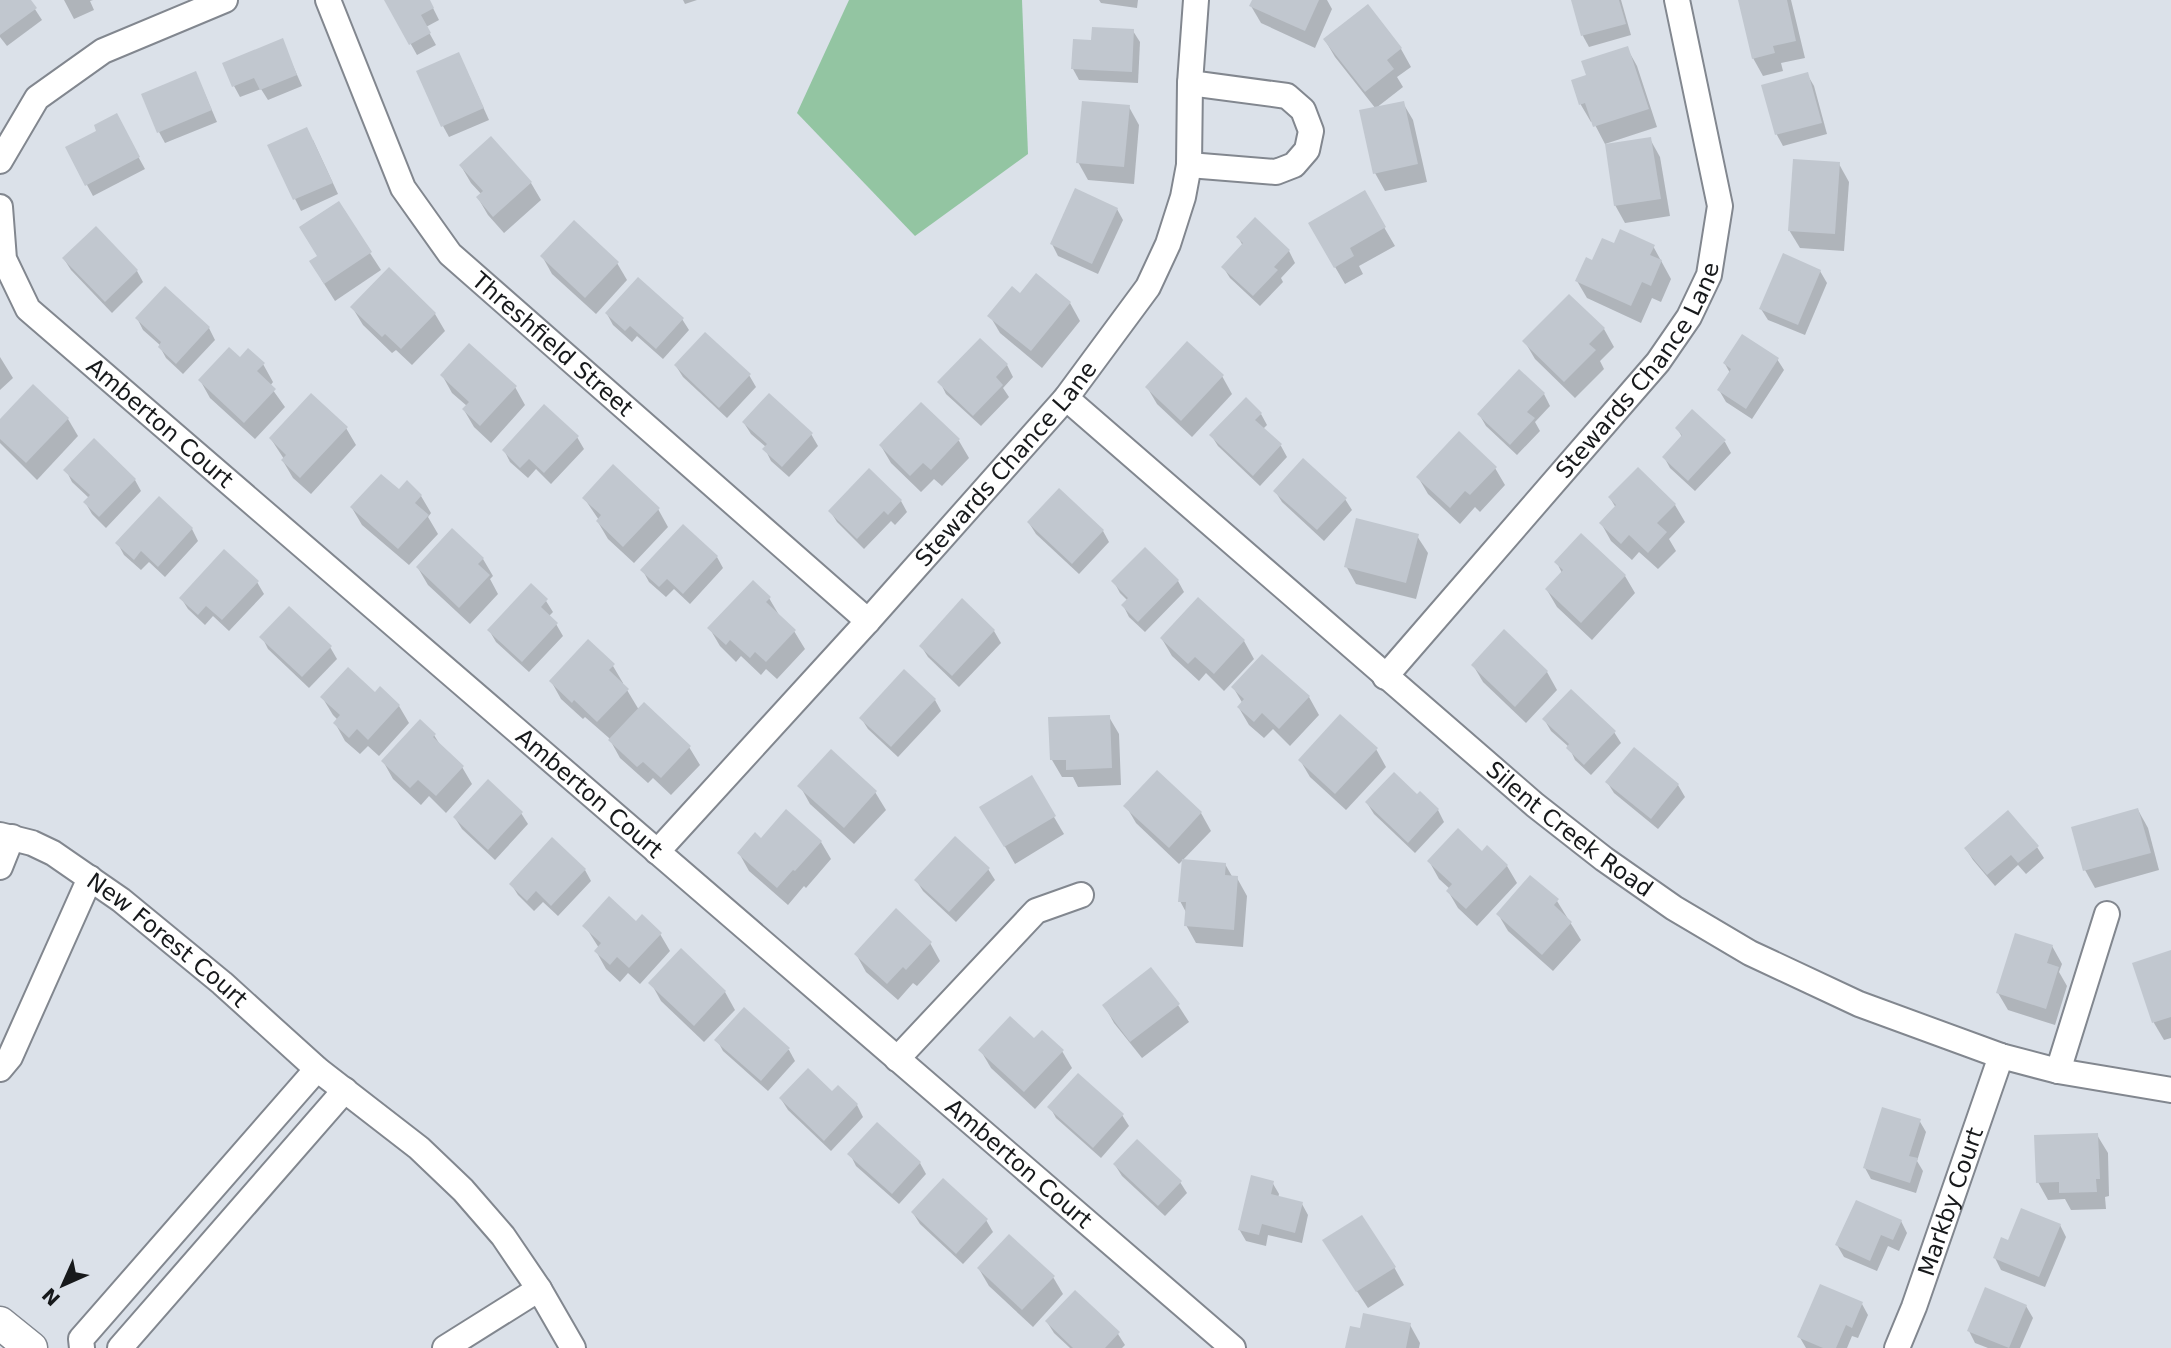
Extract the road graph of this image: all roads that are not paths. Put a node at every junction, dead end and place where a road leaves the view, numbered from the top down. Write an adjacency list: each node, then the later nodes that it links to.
1 (225, 0): 6 (street)
2 (328, 0): 10 (street, Threshfield Street)
3 (1196, 0): 5 (street, Stewards Chance Lane)
4 (1677, 0): 11 (street, Stewards Chance Lane)
5 (1190, 83): 7 (street, Stewards Chance Lane); 7 (street)
6 (0, 161)
7 (1189, 166): 9 (street, Stewards Chance Lane)
8 (0, 207): 13 (street, Amberton Court)
9 (1066, 398): 10 (street, Stewards Chance Lane); 11 (street, Silent Creek Road)
10 (868, 621): 13 (street, Stewards Chance Lane)
11 (1385, 677): 18 (street, Silent Creek Road)
12 (6, 836): 14 (street); 15 (street, New Forest Court)
13 (657, 852): 19 (street, Amberton Court)
14 (0, 867)
15 (90, 878): 20 (street); 21 (street, New Forest Court)
16 (1081, 895): 19 (street)
17 (2107, 914): 22 (street)
18 (2001, 1056): 22 (street, Silent Creek Road); 33 (street, Markby Court)
19 (897, 1059): 32 (street, Amberton Court)
20 (0, 1069)
21 (317, 1069): 23 (street, New Forest Court); 28 (street)
22 (2058, 1071): 24 (street, Silent Creek Road)
23 (345, 1090): 25 (street, New Forest Court); 29 (street)
24 (2171, 1090)
25 (538, 1289): 30 (street); 31 (street, New Forest Court)
26 (0, 1323): 27 (street)
27 (31, 1348)
28 (82, 1348)
29 (120, 1348)
30 (445, 1348)
31 (573, 1348)
32 (1233, 1348)
33 (1897, 1348)

